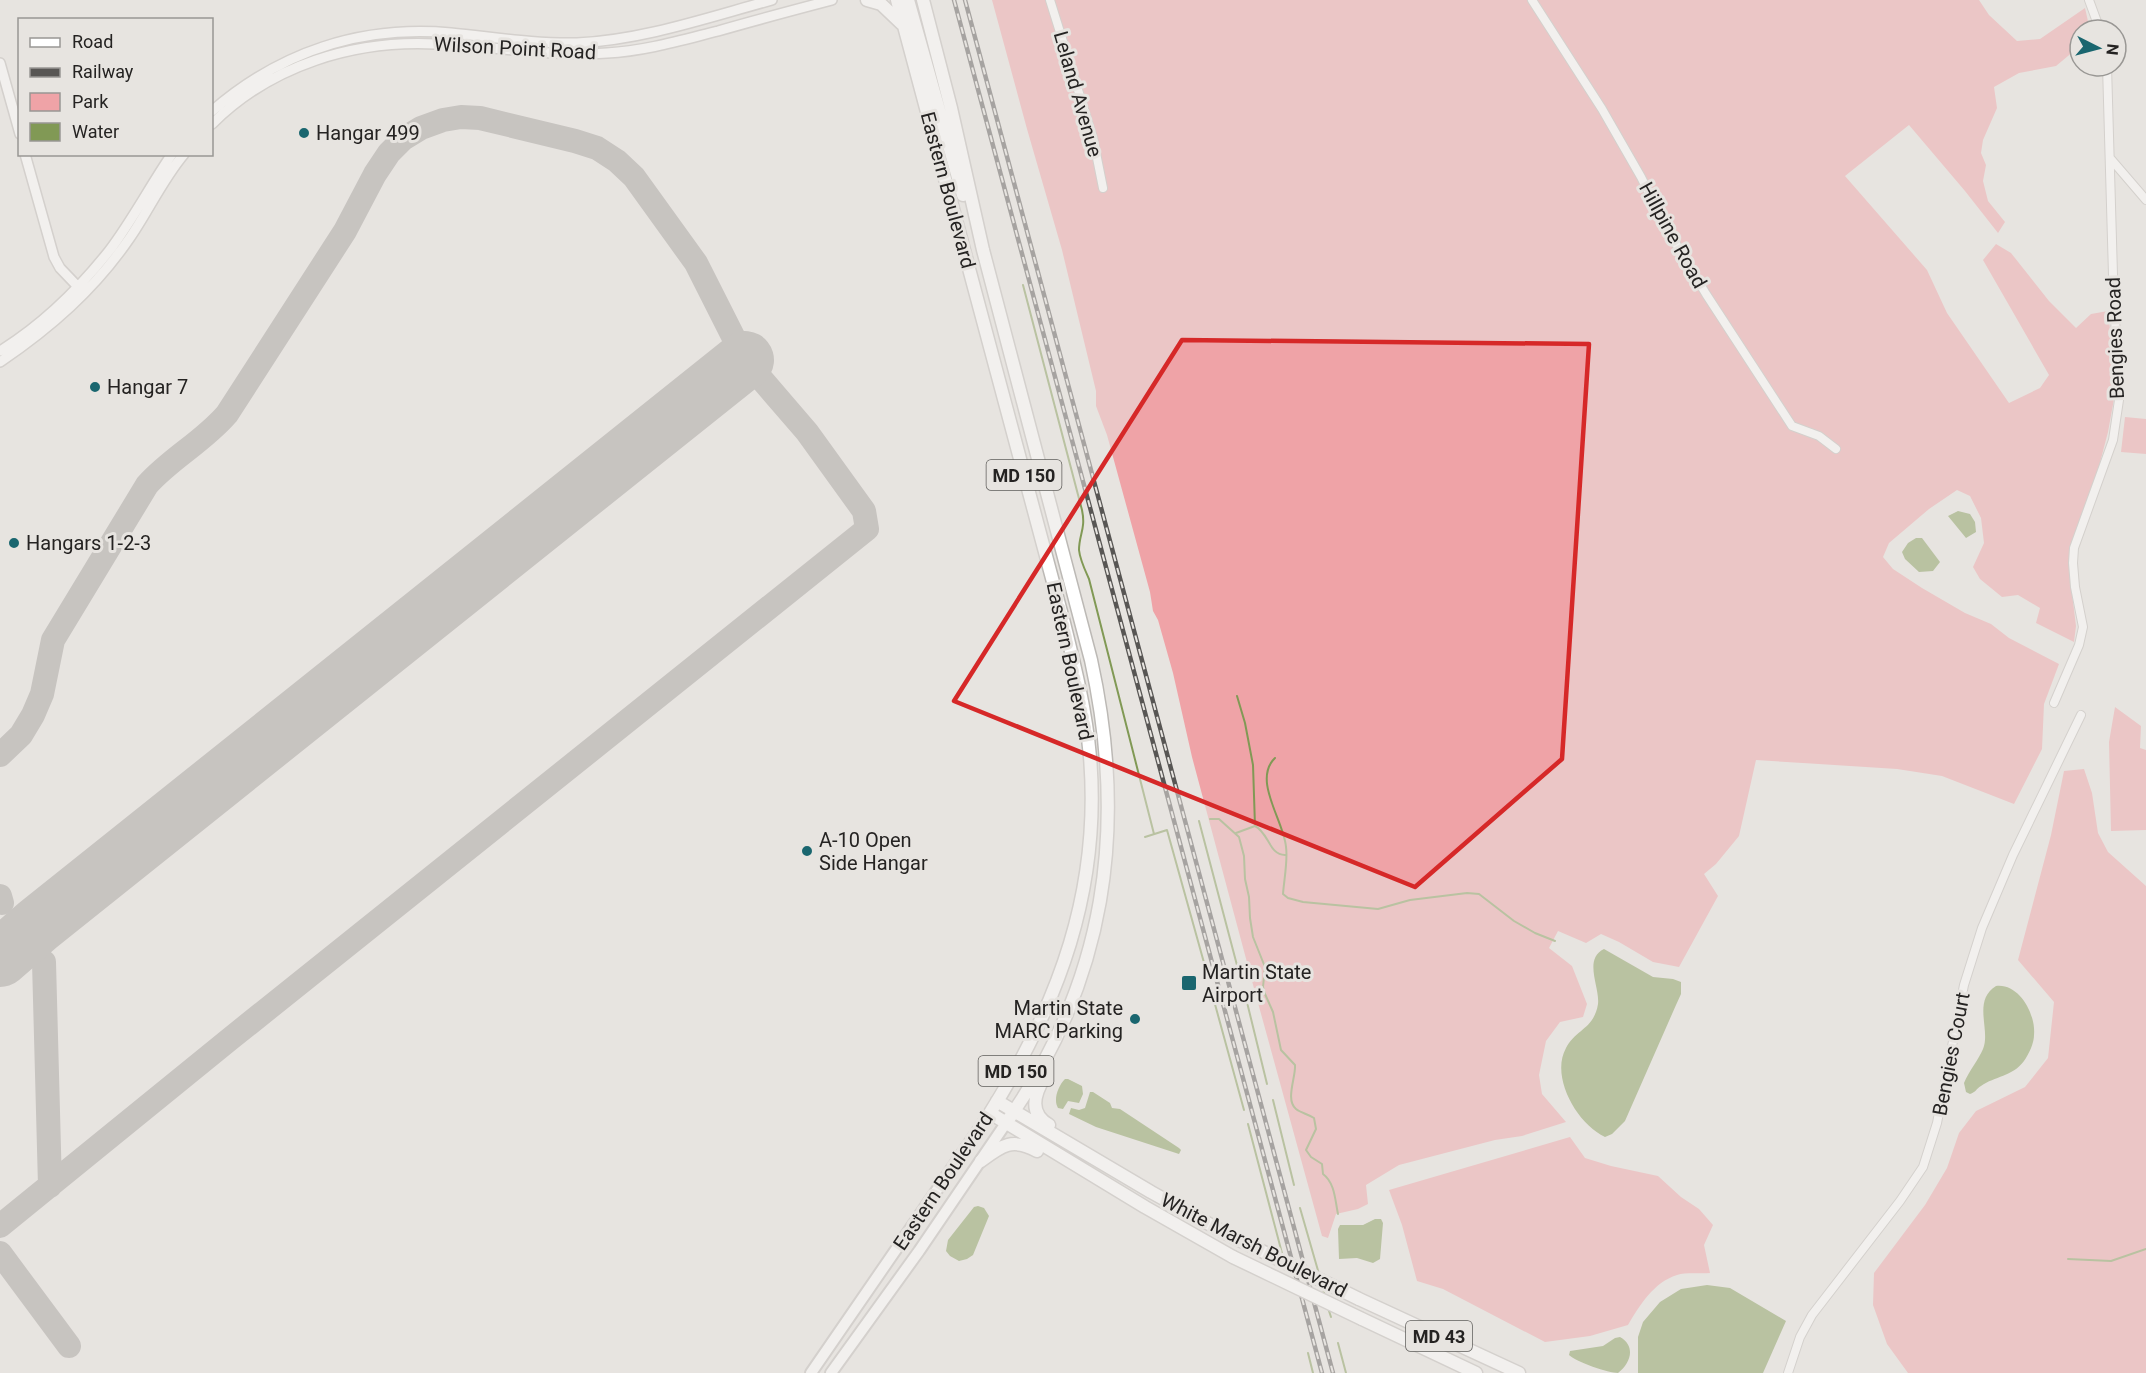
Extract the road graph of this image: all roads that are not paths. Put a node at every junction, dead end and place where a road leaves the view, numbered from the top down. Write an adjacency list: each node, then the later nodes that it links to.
1 (772, 0): 12 (street, Wilson Point Road)
2 (832, 0): 14 (street, Wilson Point Road)
3 (867, 0): 11 (main road)
4 (897, 0): 11 (main road, Eastern Boulevard / MD 150)
5 (908, 0): 27 (main road)
6 (923, 0): 27 (main road, Eastern Boulevard / MD 150)
7 (1050, 0): 25 (street, Leland Avenue)
8 (1532, 0): 31 (street, Hillpine Road)
9 (2089, 0): 10 (street)
10 (2096, 18)
11 (904, 26): 35 (main road, Eastern Boulevard / MD 150)
12 (650, 32): 13 (street, Wilson Point Road); 14 (street)
13 (638, 35): 15 (street); 18 (street, Wilson Point Road)
14 (654, 46): 15 (street, Wilson Point Road)
15 (642, 48): 19 (street, Wilson Point Road)
16 (0, 63): 20 (street)
17 (2107, 78): 24 (street, Bengies Road)
18 (213, 110)
19 (213, 123)
20 (18, 127)
21 (26, 156): 28 (street)
22 (171, 156): 28 (street)
23 (183, 156): 28 (street)
24 (2110, 158): 26 (street); 32 (street, Bengies Road)
25 (1103, 188)
26 (2146, 200)
27 (983, 250): 34 (main road, Eastern Boulevard / MD 150)
28 (81, 290): 29 (street); 30 (street)
29 (0, 351)
30 (0, 362)
31 (1836, 449)
32 (2054, 703)
33 (2081, 715): 46 (street, Bengies Court)
34 (1050, 1052): 36 (main road, Eastern Boulevard / MD 150); 41 (main road)
35 (997, 1101): 36 (main road, White Marsh Boulevard / MD 43); 37 (main road, Eastern Boulevard / MD 150)
36 (1014, 1111): 38 (main road, Eastern Boulevard / MD 150); 41 (main road, White Marsh Boulevard / MD 43)
37 (990, 1113): 38 (main road, White Marsh Boulevard / MD 43); 42 (main road, Eastern Boulevard / MD 150)
38 (1006, 1123): 39 (main road, Eastern Boulevard / MD 150); 40 (main road, White Marsh Boulevard / MD 43)
39 (981, 1161): 40 (main road); 43 (main road, Eastern Boulevard / MD 150)
40 (1076, 1166): 44 (main road, White Marsh Boulevard / MD 43, bridge)
41 (1112, 1169): 45 (main road, White Marsh Boulevard / MD 43, bridge)
42 (811, 1373)
43 (831, 1373)
44 (1476, 1373)
45 (1519, 1373)
46 (1788, 1373)

